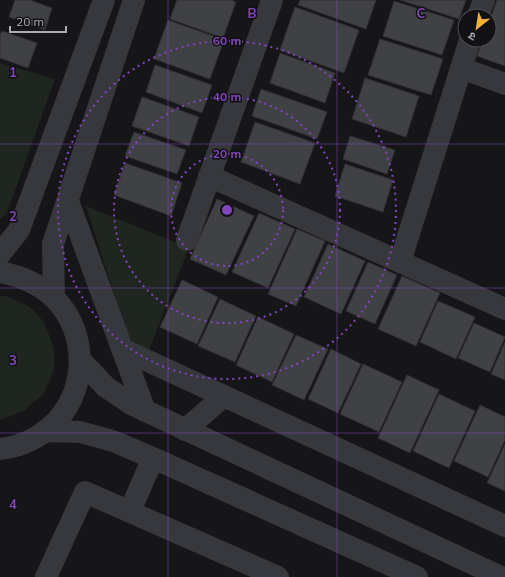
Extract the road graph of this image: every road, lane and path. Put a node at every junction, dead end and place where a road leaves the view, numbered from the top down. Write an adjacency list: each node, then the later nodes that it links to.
1 (104, 0): 10 (street)
2 (134, 0): 8 (street)
3 (272, 0): 7 (street)
4 (467, 48): 5 (street)
5 (461, 68): 6 (street); 11 (street)
6 (505, 84)
7 (210, 176): 9 (street); 11 (street)
8 (68, 201): 13 (street); 15 (street)
9 (187, 240)
10 (0, 254)
11 (400, 262): 14 (street)
12 (0, 272): 13 (street)
13 (54, 297): 16 (street)
14 (505, 309)
15 (122, 349): 17 (street); 18 (street)
16 (80, 360): 18 (street); 20 (street)
17 (224, 396): 19 (street); 24 (street)
18 (145, 411): 19 (street)
19 (185, 430): 28 (street)
20 (46, 431): 21 (street); 22 (street)
21 (4, 452)
22 (153, 458): 23 (street); 27 (street)
23 (130, 511): 25 (street); 26 (street)
24 (505, 526)
25 (46, 577)
26 (278, 577)
27 (417, 577)
28 (501, 577)

